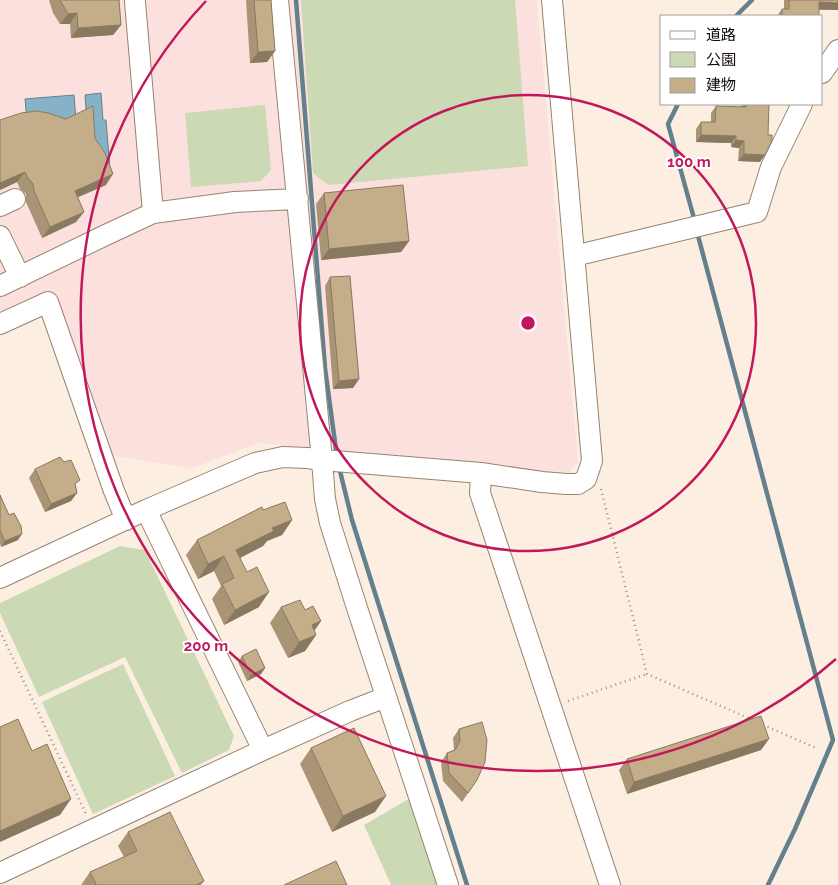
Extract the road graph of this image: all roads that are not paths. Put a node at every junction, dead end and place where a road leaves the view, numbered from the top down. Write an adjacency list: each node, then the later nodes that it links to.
1 (278, 0): 7 (street)
2 (552, 0): 10 (street)
3 (135, 2): 8 (street)
4 (838, 50): 5 (street)
5 (827, 72)
6 (802, 105): 10 (street)
7 (298, 198): 8 (street); 14 (street)
8 (153, 213): 11 (street)
9 (0, 236): 11 (street)
10 (574, 256): 15 (street)
11 (20, 277): 12 (street)
12 (0, 286)
13 (0, 324): 17 (street)
14 (322, 460): 15 (street); 16 (street); 19 (street)
15 (481, 473): 23 (street)
16 (146, 510): 17 (street); 20 (street)
17 (126, 520): 18 (street)
18 (0, 578)
19 (386, 697): 20 (street); 22 (street)
20 (263, 750): 21 (street)
21 (0, 873)
22 (448, 885)
23 (610, 885)

